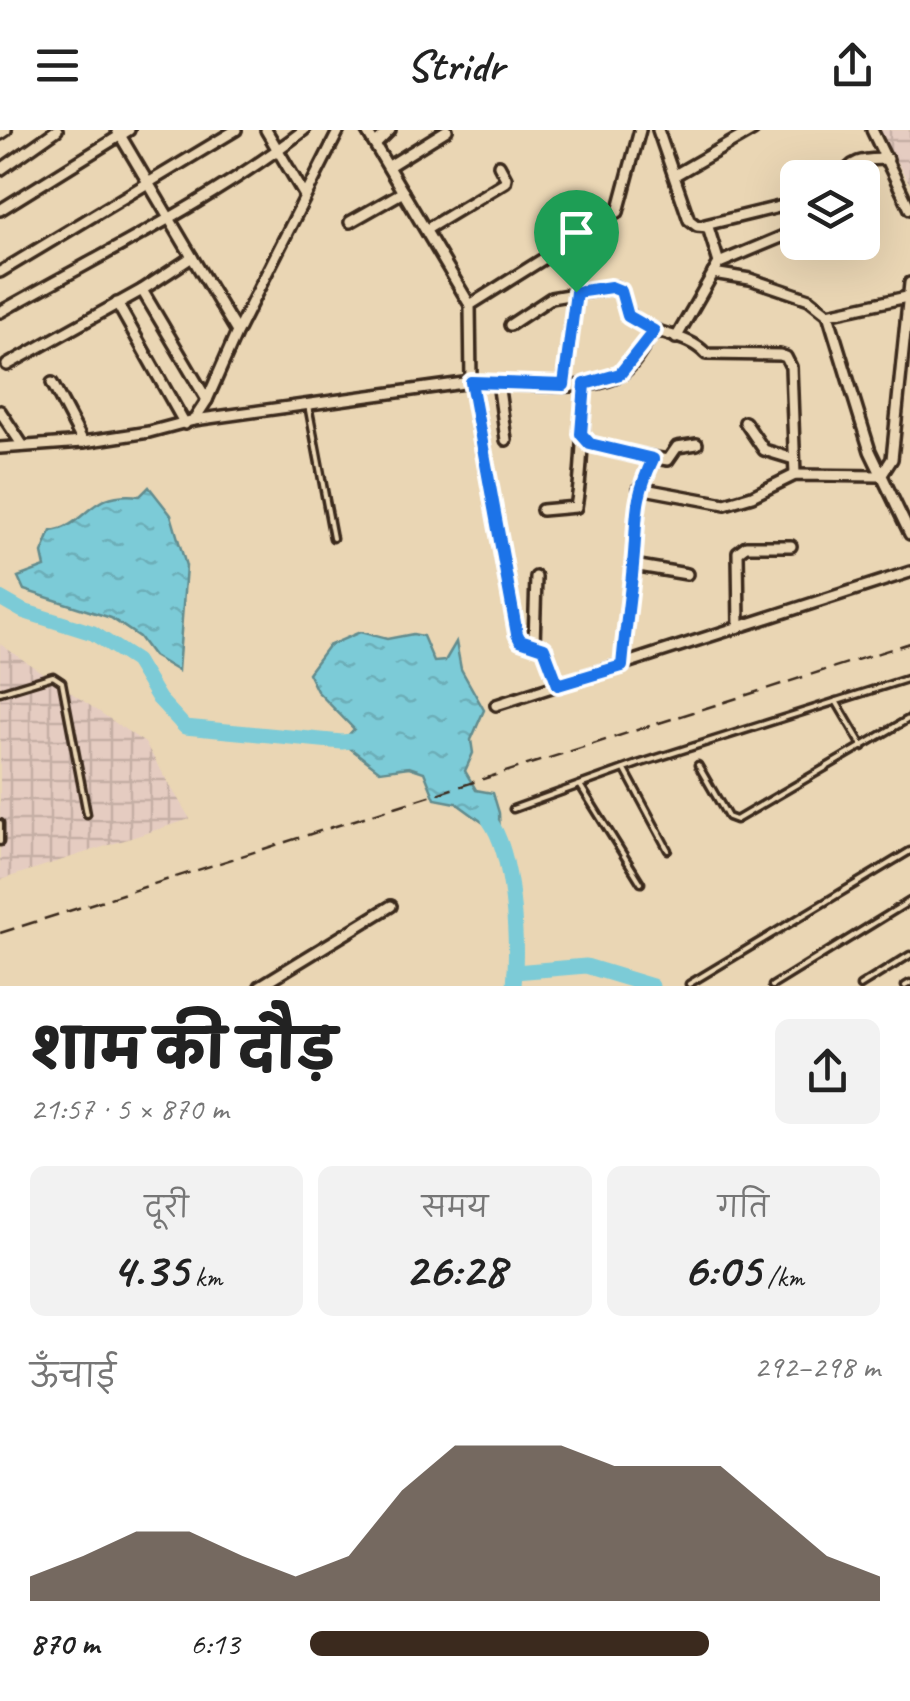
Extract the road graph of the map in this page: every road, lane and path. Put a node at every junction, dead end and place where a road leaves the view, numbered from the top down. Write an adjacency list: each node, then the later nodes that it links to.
1 (57, 130): 20 (street)
2 (236, 130): 22 (street)
3 (266, 130): 15 (street)
4 (304, 130): 15 (street)
5 (339, 130): 24 (street)
6 (366, 130): 14 (street)
7 (390, 130): 14 (street)
8 (447, 130): 19 (street)
9 (640, 130): 42 (street)
10 (658, 130): 21 (street)
11 (753, 130): 21 (street)
12 (872, 130): 16 (street)
13 (122, 132): 22 (street); 27 (street)
14 (376, 144): 19 (street)
15 (277, 151): 24 (street); 28 (street)
16 (888, 158): 17 (street); 26 (street)
17 (857, 160)
18 (499, 165): 31 (street)
19 (389, 166): 23 (street)
20 (0, 170)
21 (675, 175): 30 (street)
22 (150, 183): 28 (street); 35 (street)
23 (403, 192): 29 (street); 31 (street)
24 (306, 196): 47 (street)
25 (780, 207): 30 (street)
26 (910, 209)
27 (0, 210)
28 (170, 216): 33 (street); 43 (street)
29 (350, 222)
30 (705, 226): 34 (street)
31 (427, 229): 42 (street)
32 (780, 237): 34 (street)
33 (192, 257): 38 (street); 47 (street)
34 (719, 262): 36 (street)
35 (0, 272)
36 (713, 273): 44 (street); 48 (street)
37 (910, 284): 40 (street)
38 (142, 290): 41 (street); 55 (street)
39 (576, 292): 45 (street); 46 (street); 54 (street)
40 (906, 297): 44 (street); 69 (street)
41 (117, 303): 49 (street); 58 (street)
42 (470, 305): 50 (street)
43 (0, 312)
44 (828, 314): 69 (street)
45 (510, 325)
46 (654, 331): 48 (street); 53 (street)
47 (237, 332): 55 (street)
48 (676, 338): 67 (street)
49 (7, 365)
50 (471, 382): 51 (street); 56 (street); 80 (street)
51 (498, 382): 54 (street); 60 (street)
52 (52, 383): 61 (street)
53 (585, 384): 54 (street); 62 (street)
54 (564, 385)
55 (208, 400): 58 (street)
56 (308, 405): 58 (street); 73 (lane)
57 (0, 411): 64 (street)
58 (190, 422): 61 (street)
59 (744, 422): 67 (street)
60 (506, 440)
61 (83, 442): 64 (street)
62 (585, 442): 66 (street); 71 (street)
63 (697, 444): 66 (street)
64 (23, 446): 65 (street)
65 (0, 448)
66 (653, 459): 70 (street)
67 (794, 459): 68 (street)
68 (795, 475): 69 (street); 70 (street)
69 (881, 476): 72 (street)
70 (639, 488): 75 (street)
71 (542, 510)
72 (910, 534)
73 (334, 538)
74 (791, 546): 79 (street)
75 (633, 564): 77 (street); 81 (street)
76 (910, 572): 79 (street)
77 (688, 574)
78 (536, 577): 80 (street)
79 (738, 627): 81 (street)
80 (534, 644): 83 (street)
81 (622, 666): 83 (street)
82 (910, 678): 85 (lane)
83 (558, 685): 86 (street)
84 (0, 692): 93 (lane)
85 (836, 701): 88 (lane); 90 (lane)
86 (496, 705)
87 (910, 718): 88 (lane)
88 (863, 747): 89 (lane)
89 (698, 765)
90 (625, 770): 91 (lane); 96 (lane)
91 (580, 785): 92 (lane); 98 (lane)
92 (513, 809)
93 (87, 814)
94 (0, 824): 95 (lane)
95 (0, 842)
96 (668, 850)
97 (910, 851): 103 (lane)
98 (640, 883)
99 (910, 901): 105 (lane)
100 (391, 906): 102 (street)
101 (910, 955): 106 (lane)
102 (277, 981): 104 (street)
103 (689, 984)
104 (260, 986)
105 (772, 986)
106 (860, 986)

